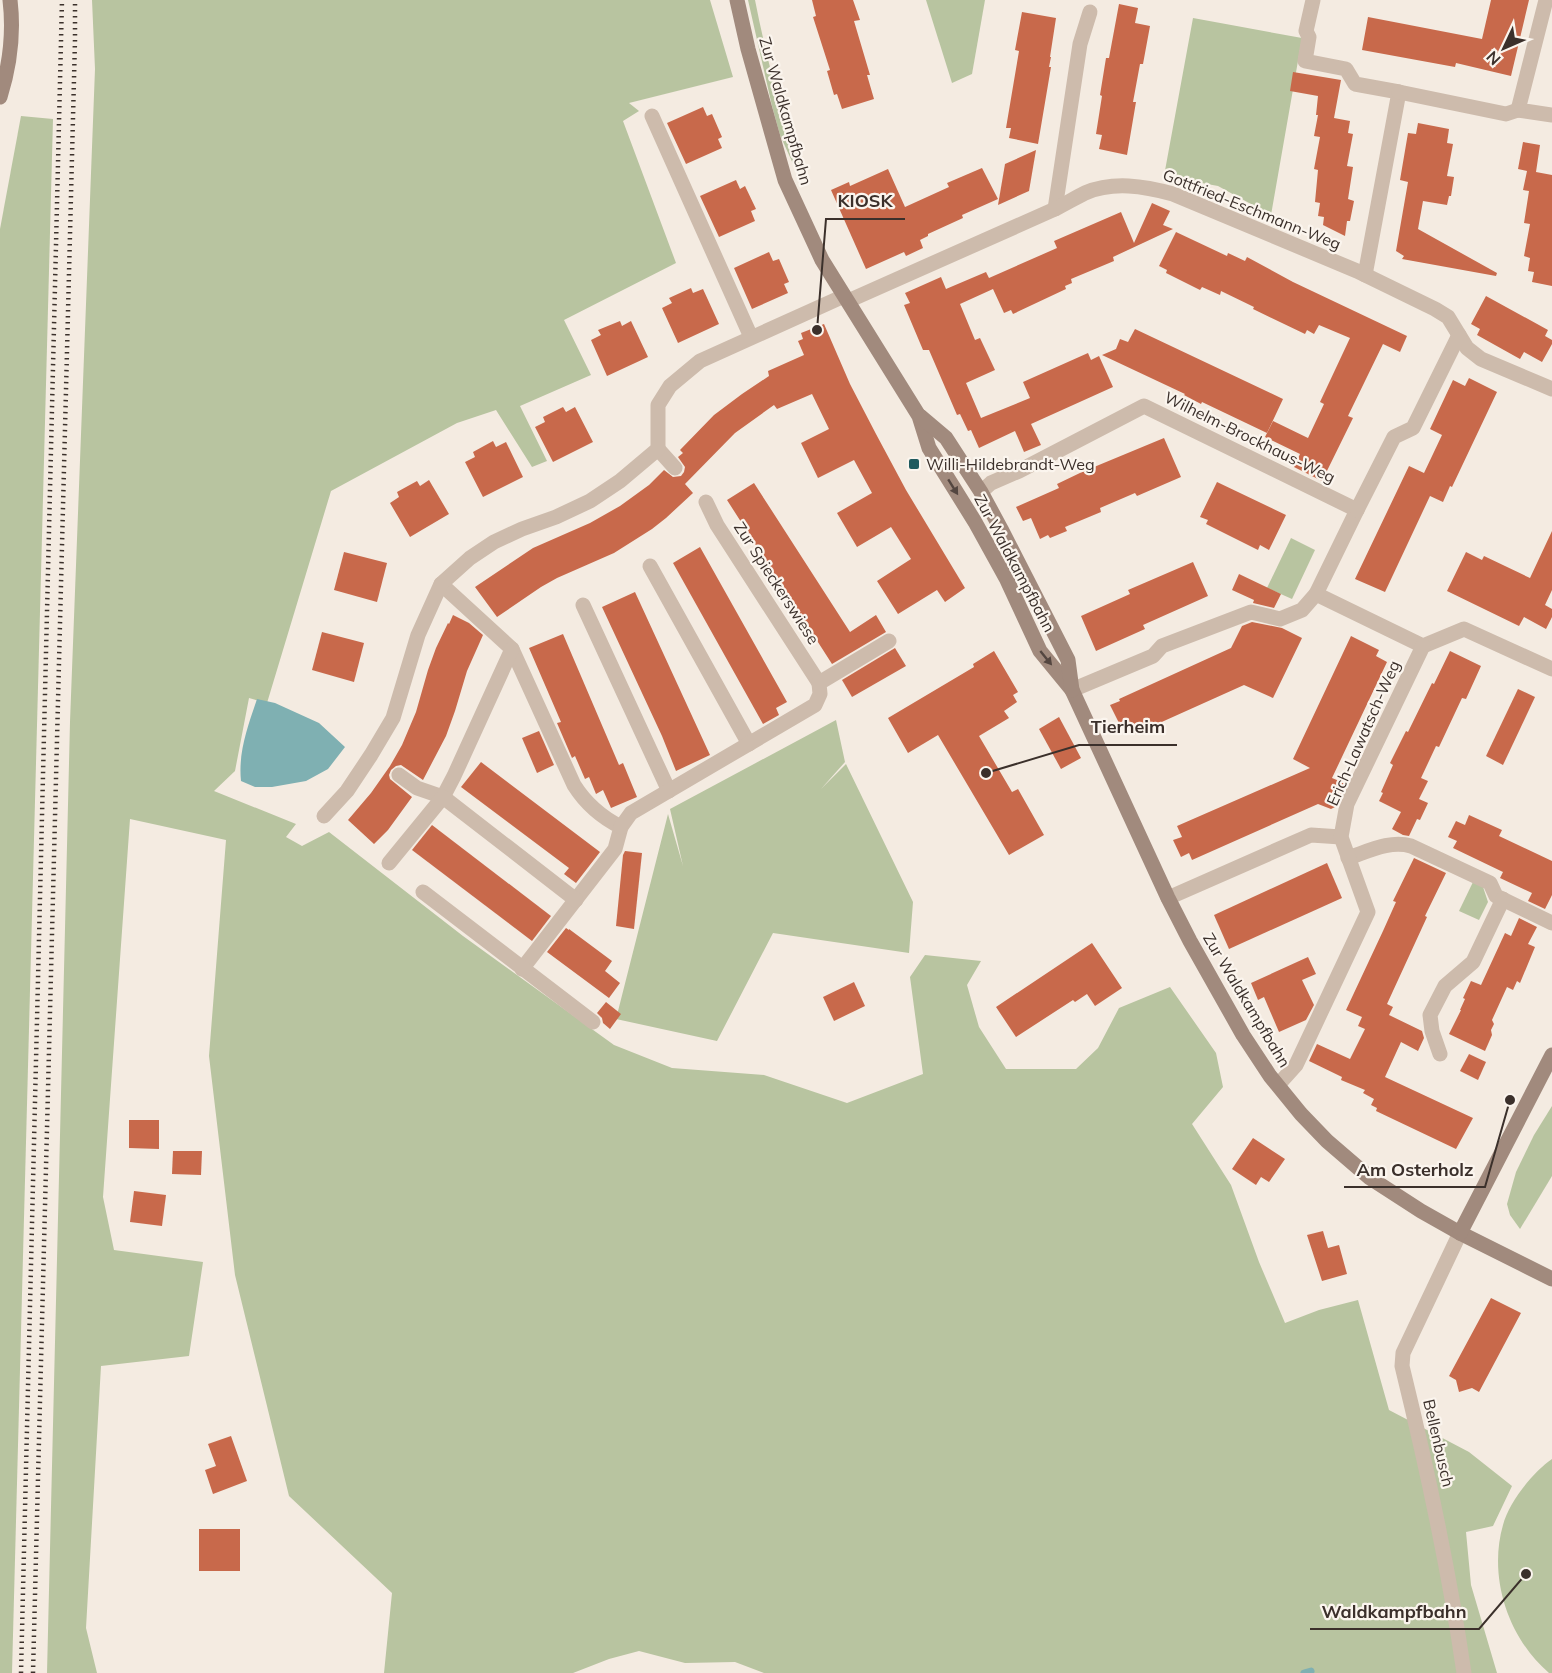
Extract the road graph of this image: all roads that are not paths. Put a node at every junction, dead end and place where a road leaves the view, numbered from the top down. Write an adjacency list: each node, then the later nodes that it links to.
1 (10, 0): 7 (main road)
2 (19, 0): 7 (main road)
3 (738, 0): 15 (main road, Zur Waldkampfbahn)
4 (1313, 0): 8 (street)
5 (1546, 0): 10 (street)
6 (1090, 12): 13 (street)
7 (12, 19): 9 (main road)
8 (1400, 92): 10 (street); 14 (street)
9 (0, 97)
10 (1518, 110): 11 (street)
11 (1552, 115)
12 (652, 116): 17 (street)
13 (1055, 209): 14 (street, Gottfried-Eschmann-Weg); 15 (street, Gottfried-Eschmann-Weg)
14 (1365, 275): 16 (street, Gottfried-Eschmann-Weg)
15 (846, 299): 17 (street); 19 (main road, Zur Waldkampfbahn)
16 (1459, 335): 18 (street, Gottfried-Eschmann-Weg); 24 (street)
17 (751, 337): 20 (street)
18 (1552, 388)
19 (919, 416): 22 (main road, Zur Waldkampfbahn); 34 (main road, Zur Waldkampfbahn, one-way to 34)
20 (658, 449): 21 (street); 26 (street)
21 (675, 468)
22 (981, 492): 24 (street, Wilhelm-Brockhaus-Weg); 34 (main road, Zur Waldkampfbahn)
23 (706, 502): 33 (street, Zur Spieckerswiese)
24 (1357, 510): 27 (street)
25 (650, 566): 35 (street)
26 (441, 584): 31 (street); 36 (street)
27 (1316, 594): 30 (street); 34 (street)
28 (583, 605): 39 (street)
29 (889, 641): 33 (street)
30 (1423, 646): 32 (street); 43 (street, Erich-Lawatsch-Weg)
31 (512, 649): 40 (street); 42 (street)
32 (1552, 669)
33 (819, 683): 35 (street)
34 (1072, 690): 47 (main road, Zur Waldkampfbahn)
35 (749, 744): 39 (street)
36 (371, 755): 37 (street); 41 (street)
37 (384, 765)
38 (399, 775): 40 (street)
39 (669, 791): 42 (street)
40 (443, 797): 45 (street); 49 (street)
41 (324, 816)
42 (621, 827): 49 (street)
43 (1341, 837): 44 (street, Erich-Lawatsch-Weg); 47 (street)
44 (1348, 858): 48 (street); 55 (street, Erich-Lawatsch-Weg)
45 (389, 863)
46 (423, 892): 51 (street)
47 (1168, 898): 55 (main road, Zur Waldkampfbahn)
48 (1503, 899): 50 (street); 53 (street)
49 (576, 900): 51 (street)
50 (1552, 923)
51 (522, 969): 52 (street)
52 (593, 1022)
53 (1440, 1054)
54 (1552, 1055): 56 (main road)
55 (1278, 1085): 56 (main road, Zur Waldkampfbahn)
56 (1460, 1233): 57 (main road, Zur Waldkampfbahn); 58 (street, Bellenbusch)
57 (1552, 1279)
58 (1464, 1673)

